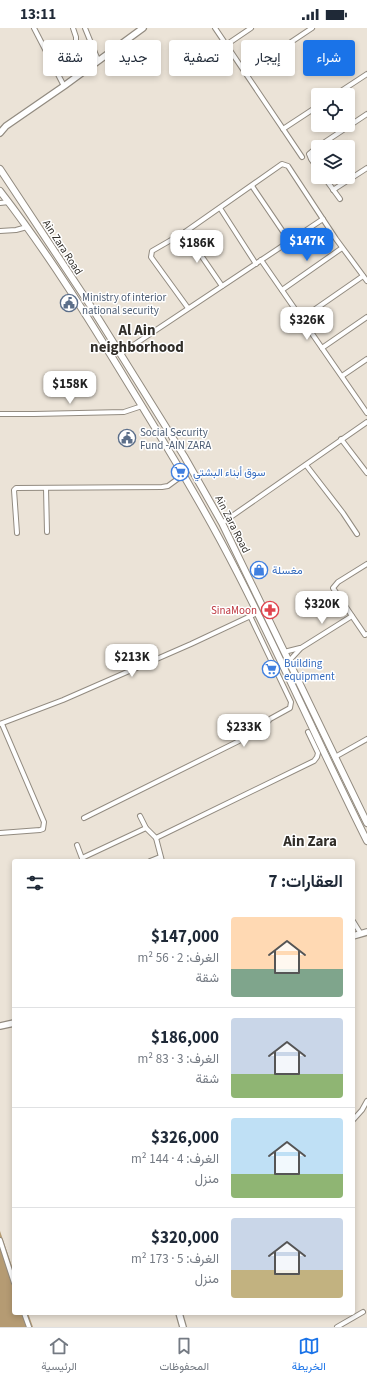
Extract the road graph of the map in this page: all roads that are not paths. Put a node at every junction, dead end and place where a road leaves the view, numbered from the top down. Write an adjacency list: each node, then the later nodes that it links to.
1 (34, 28): 12 (street)
2 (73, 28): 8 (street)
3 (86, 28): 14 (street)
4 (143, 28): 14 (main road)
5 (215, 28): 9 (street)
6 (251, 28): 10 (street)
7 (312, 28): 11 (street)
8 (77, 40)
9 (223, 40)
10 (232, 40)
11 (294, 40)
12 (43, 45)
13 (233, 55): 15 (street)
14 (98, 60): 19 (main road)
15 (241, 67)
16 (367, 74): 20 (street)
17 (59, 76): 19 (street)
18 (247, 76): 25 (street)
19 (64, 86): 23 (main road)
20 (346, 88)
21 (311, 111): 25 (street)
22 (367, 114): 27 (street)
23 (6, 126): 24 (main road); 26 (main road)
24 (0, 128)
25 (283, 129): 28 (street)
26 (0, 133)
27 (328, 140)
28 (302, 157)
29 (367, 168): 33 (street)
30 (0, 169): 55 (main road, Ain Zara Road)
31 (329, 184): 33 (street)
32 (252, 186): 38 (street); 39 (street); 43 (street)
33 (333, 190): 35 (street)
34 (0, 191): 36 (main road, Ain Zara Road)
35 (340, 199)
36 (9, 202): 37 (street); 40 (main road, Ain Zara Road)
37 (0, 203)
38 (220, 208): 42 (street); 46 (street)
39 (323, 219): 43 (street); 44 (street)
40 (27, 227): 41 (street); 58 (main road, Ain Zara Road)
41 (0, 231)
42 (185, 232): 49 (street); 51 (street)
43 (290, 242): 45 (street)
44 (342, 248): 47 (street); 50 (street)
45 (261, 260): 46 (street); 50 (street)
46 (256, 264): 49 (street)
47 (363, 276): 48 (street); 53 (street)
48 (367, 281)
49 (222, 286): 51 (street)
50 (282, 290): 53 (street)
51 (188, 308): 55 (street)
52 (367, 317): 54 (street)
53 (301, 318): 54 (street)
54 (322, 348): 57 (street)
55 (120, 354): 67 (main road, Ain Zara Road)
56 (367, 359): 57 (street)
57 (342, 376): 59 (street)
58 (142, 406): 60 (street); 65 (main road, Ain Zara Road)
59 (367, 413)
60 (0, 414)
61 (367, 422): 62 (street)
62 (341, 439): 63 (street); 64 (street)
63 (306, 465): 67 (street); 70 (street)
64 (367, 473)
65 (183, 475): 66 (street); 72 (main road, Ain Zara Road)
66 (46, 488): 68 (street); 69 (street)
67 (222, 523): 77 (main road, Ain Zara Road)
68 (47, 532)
69 (17, 533)
70 (357, 534)
71 (366, 567): 74 (street)
72 (257, 613): 73 (street); 89 (main road, Ain Zara Road)
73 (250, 616): 79 (street); 84 (street)
74 (352, 616): 75 (street); 76 (street)
75 (367, 634)
76 (300, 648): 77 (street); 78 (street)
77 (284, 652): 78 (main road, Ain Zara Road)
78 (289, 661): 82 (main road, Ain Zara Road)
79 (1, 724): 87 (street)
80 (308, 732): 88 (street)
81 (367, 739): 82 (street)
82 (335, 757): 85 (main road, Ain Zara Road)
83 (140, 816): 86 (street)
84 (84, 818)
85 (367, 823)
86 (146, 828): 88 (street); 91 (street)
87 (0, 833)
88 (156, 838): 92 (street)
89 (367, 841)
90 (77, 845): 91 (street)
91 (82, 859)
92 (161, 859)
93 (355, 925): 95 (street)
94 (367, 932): 95 (main road)
95 (360, 934): 96 (main road)
96 (355, 935)
97 (12, 1023): 98 (main road)
98 (0, 1026)
99 (367, 1101): 100 (street)
100 (355, 1118)
101 (0, 1240): 102 (street)
102 (12, 1277)
103 (362, 1312): 108 (street)
104 (25, 1315): 106 (street)
105 (180, 1315): 107 (main road)
106 (29, 1327)
107 (183, 1327)
108 (336, 1327)

